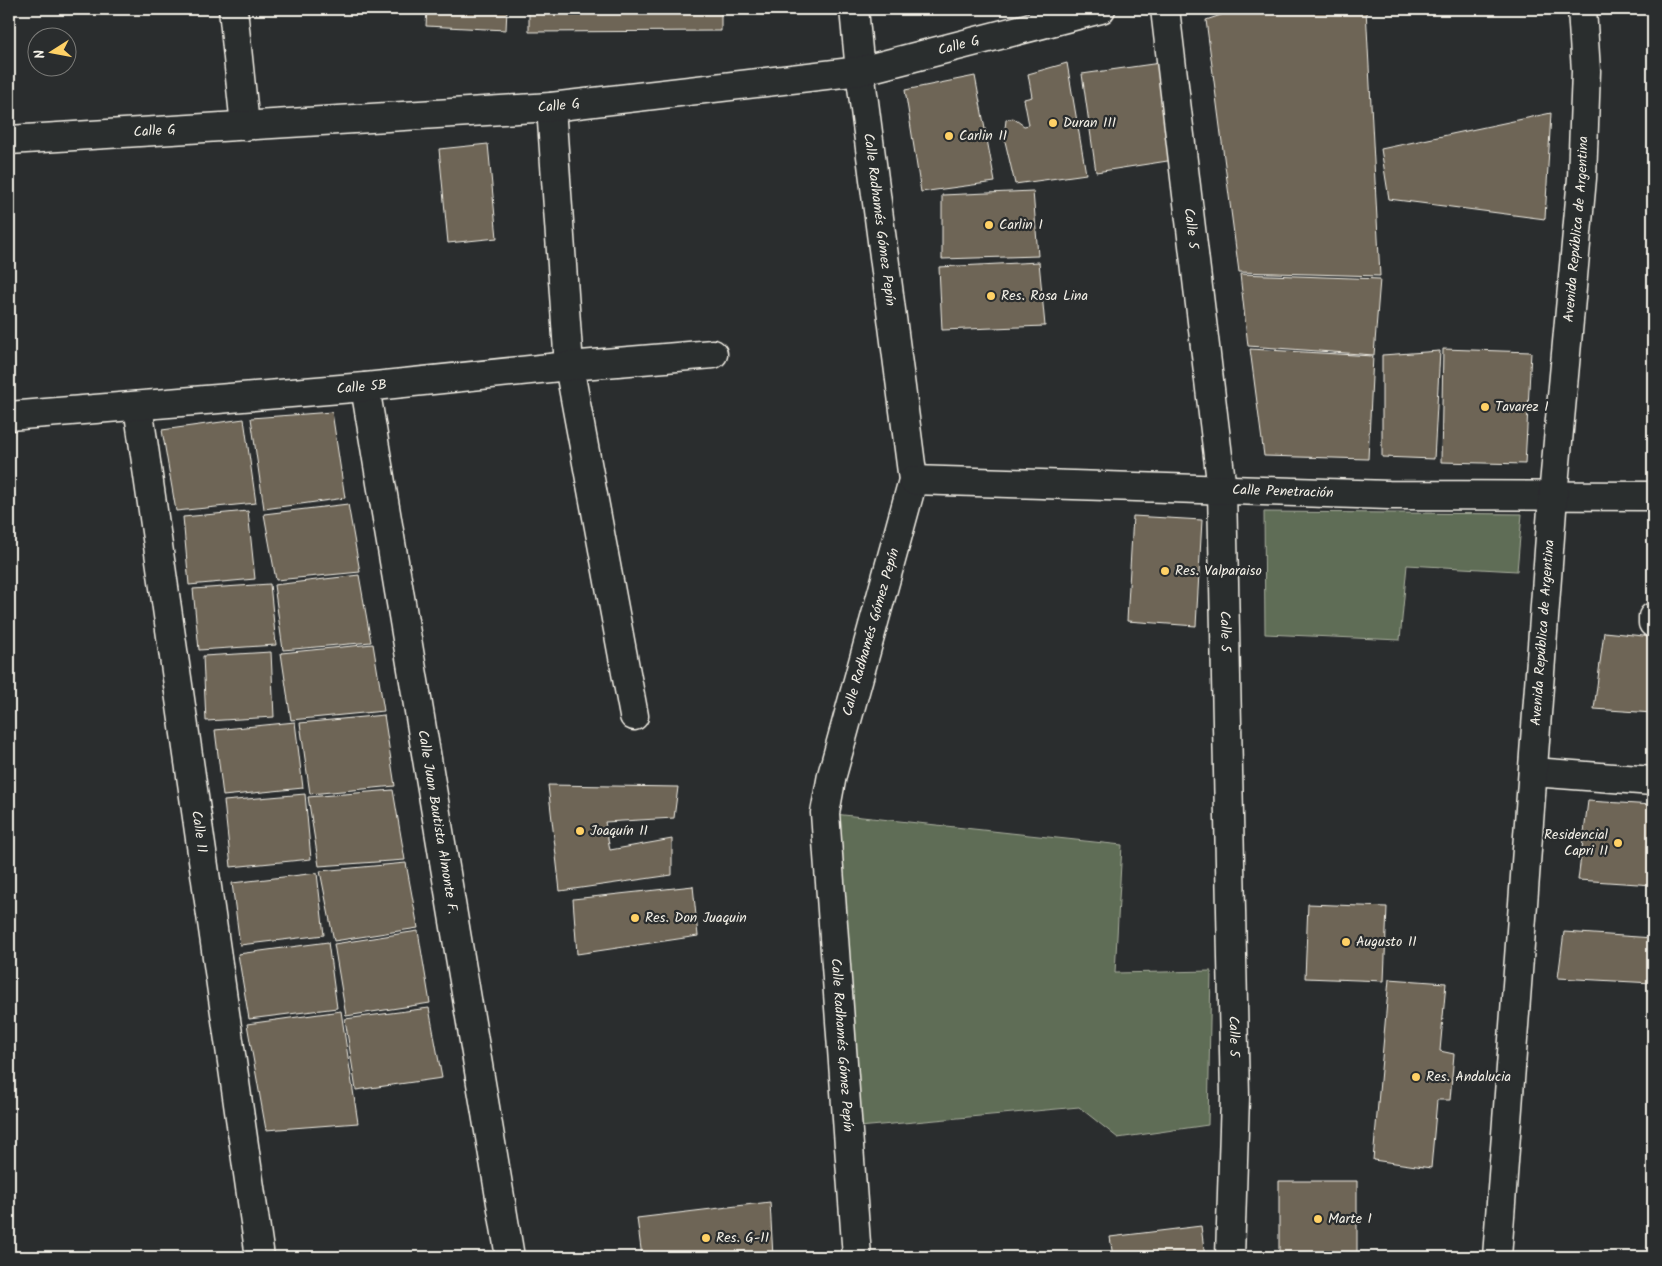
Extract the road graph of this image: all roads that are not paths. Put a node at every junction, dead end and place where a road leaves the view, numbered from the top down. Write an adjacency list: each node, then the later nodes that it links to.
1 (233, 9): 8 (street)
2 (854, 9): 6 (street, Calle Radhamés Gómez Pepín)
3 (1101, 9): 6 (street, Calle G)
4 (1165, 9): 16 (street, Calle 5)
5 (1582, 9): 17 (street, Avenida República de Argentina)
6 (860, 71): 7 (street, Calle G); 15 (street, Calle Radhamés Gómez Pepín)
7 (551, 107): 8 (street, Calle G); 11 (street)
8 (246, 126): 9 (street, Calle G)
9 (9, 140)
10 (713, 354): 11 (street, Calle 5B)
11 (569, 366): 12 (street, Calle 5B); 21 (street)
12 (365, 387): 13 (street, Calle 5B); 25 (street, Calle Juan Bautista Almonte F.)
13 (138, 406): 14 (street, Calle 5B); 24 (street, Calle 11)
14 (9, 416)
15 (913, 480): 16 (street, Calle Penetración); 26 (street, Calle Radhamés Gómez Pepín)
16 (1222, 490): 17 (street, Calle Penetración); 27 (street, Calle 5)
17 (1553, 496): 18 (street, Calle Penetración); 22 (street, Avenida República de Argentina)
18 (1653, 496)
19 (1653, 617): 20 (street)
20 (1653, 624)
21 (634, 716)
22 (1533, 772): 23 (street); 28 (street, Avenida República de Argentina)
23 (1653, 781)
24 (260, 1257)
25 (510, 1257)
26 (856, 1257)
27 (1230, 1257)
28 (1497, 1257)

